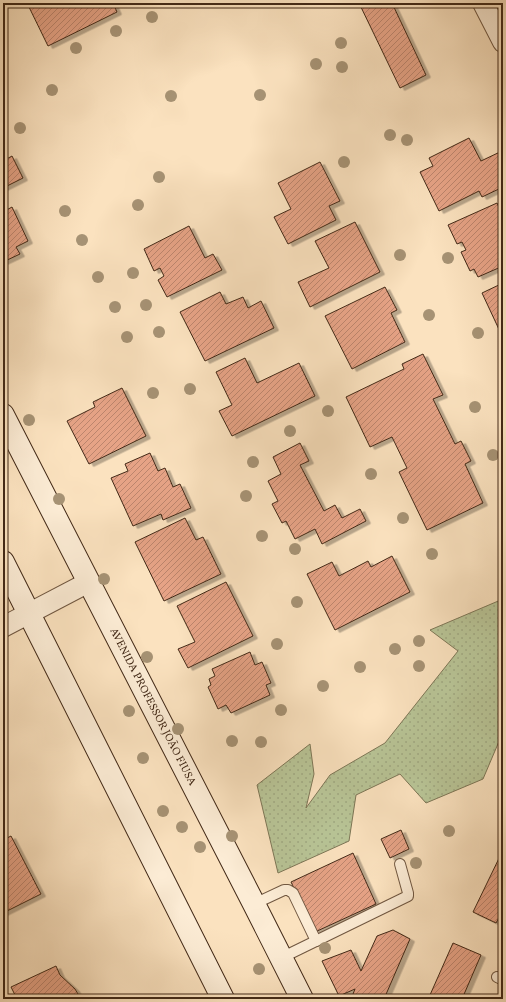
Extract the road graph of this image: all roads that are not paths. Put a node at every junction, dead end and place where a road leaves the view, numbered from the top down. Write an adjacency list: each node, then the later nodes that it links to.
1 (483, 3): 2 (street)
2 (503, 42)
3 (3, 415): 5 (main road, AVENIDA PROFESSOR JOÃO FIUSA)
4 (3, 562): 6 (main road)
5 (89, 582): 6 (street); 9 (main road, AVENIDA PROFESSOR JOÃO FIUSA)
6 (29, 615): 7 (street); 12 (main road)
7 (3, 627)
8 (400, 864): 10 (lane)
9 (254, 904): 10 (lane); 11 (main road, AVENIDA PROFESSOR JOÃO FIUSA)
10 (316, 941): 11 (lane)
11 (281, 958): 13 (main road, AVENIDA PROFESSOR JOÃO FIUSA)
12 (223, 999)
13 (302, 999)

